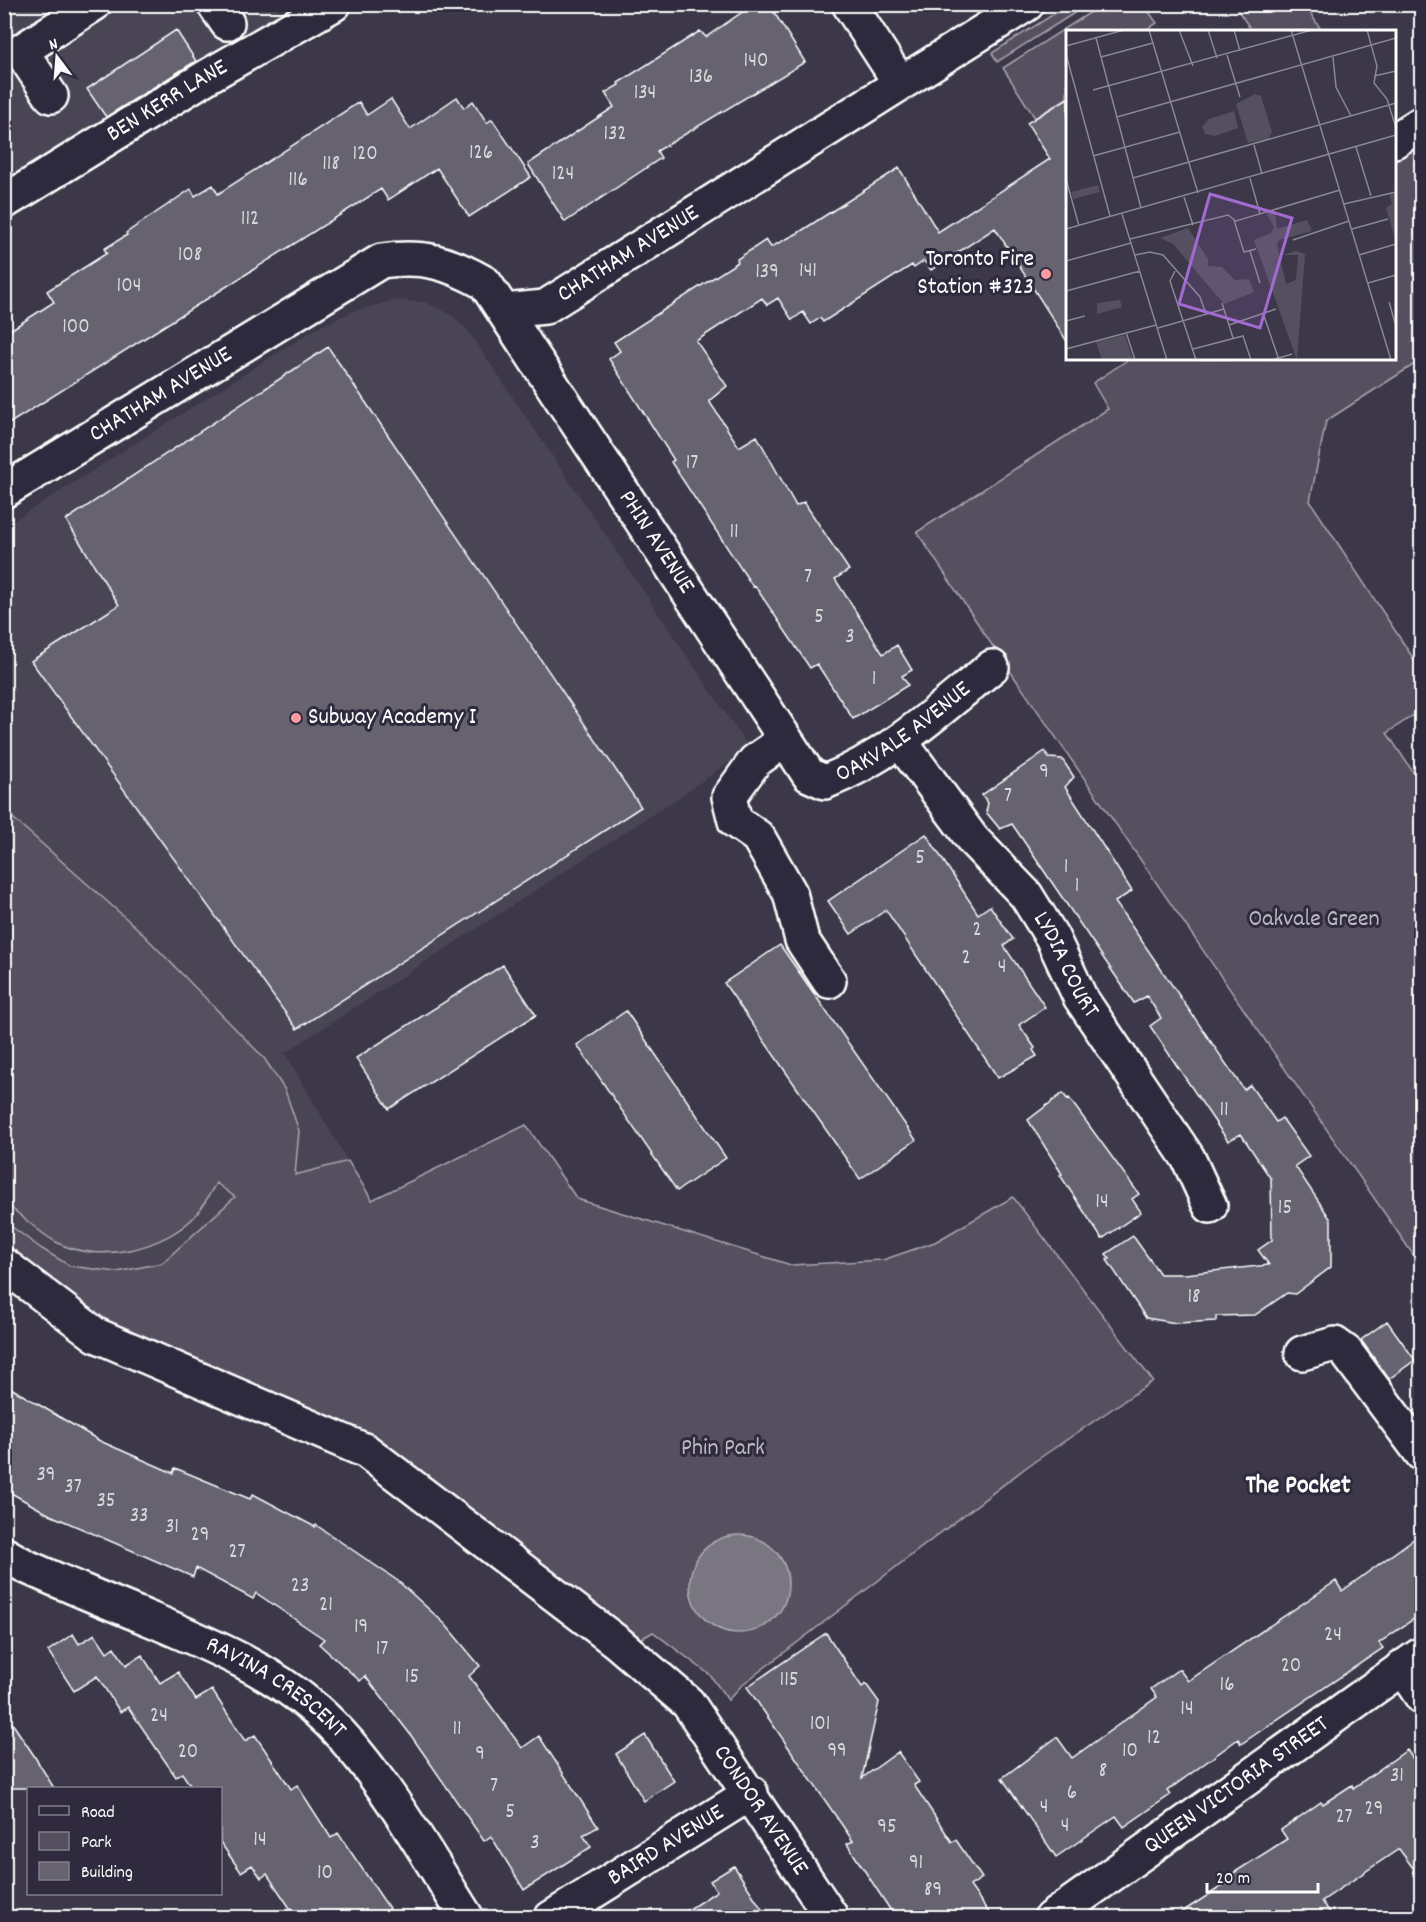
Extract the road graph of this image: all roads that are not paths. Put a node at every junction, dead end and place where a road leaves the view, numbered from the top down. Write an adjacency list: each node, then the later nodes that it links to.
1 (334, 4): 9 (street, BEN KERR LANE)
2 (849, 4): 5 (street)
3 (1027, 4): 5 (street, CHATHAM AVENUE)
4 (87, 6): 6 (street)
5 (900, 83): 10 (street, CHATHAM AVENUE)
6 (51, 96)
7 (1422, 123): 8 (street)
8 (1396, 140)
9 (4, 202)
10 (504, 311): 11 (street, CHATHAM AVENUE); 13 (street, PHIN AVENUE)
11 (4, 491)
12 (992, 667): 14 (street, OAKVALE AVENUE)
13 (785, 740): 15 (street, PHIN AVENUE); 16 (street)
14 (900, 741): 15 (street, OAKVALE AVENUE); 17 (street, LYDIA COURT)
15 (808, 775)
16 (829, 981)
17 (1210, 1206)
18 (4, 1265): 24 (street, CONDOR AVENUE)
19 (1302, 1353): 20 (street)
20 (1422, 1454)
21 (4, 1554): 26 (street, RAVINA CRESCENT)
22 (1412, 1661): 23 (street); 28 (street, QUEEN VICTORIA STREET)
23 (1422, 1698)
24 (751, 1793): 25 (street, BAIRD AVENUE); 27 (street, CONDOR AVENUE)
25 (555, 1916)
26 (467, 1917)
27 (832, 1917)
28 (1052, 1917)

